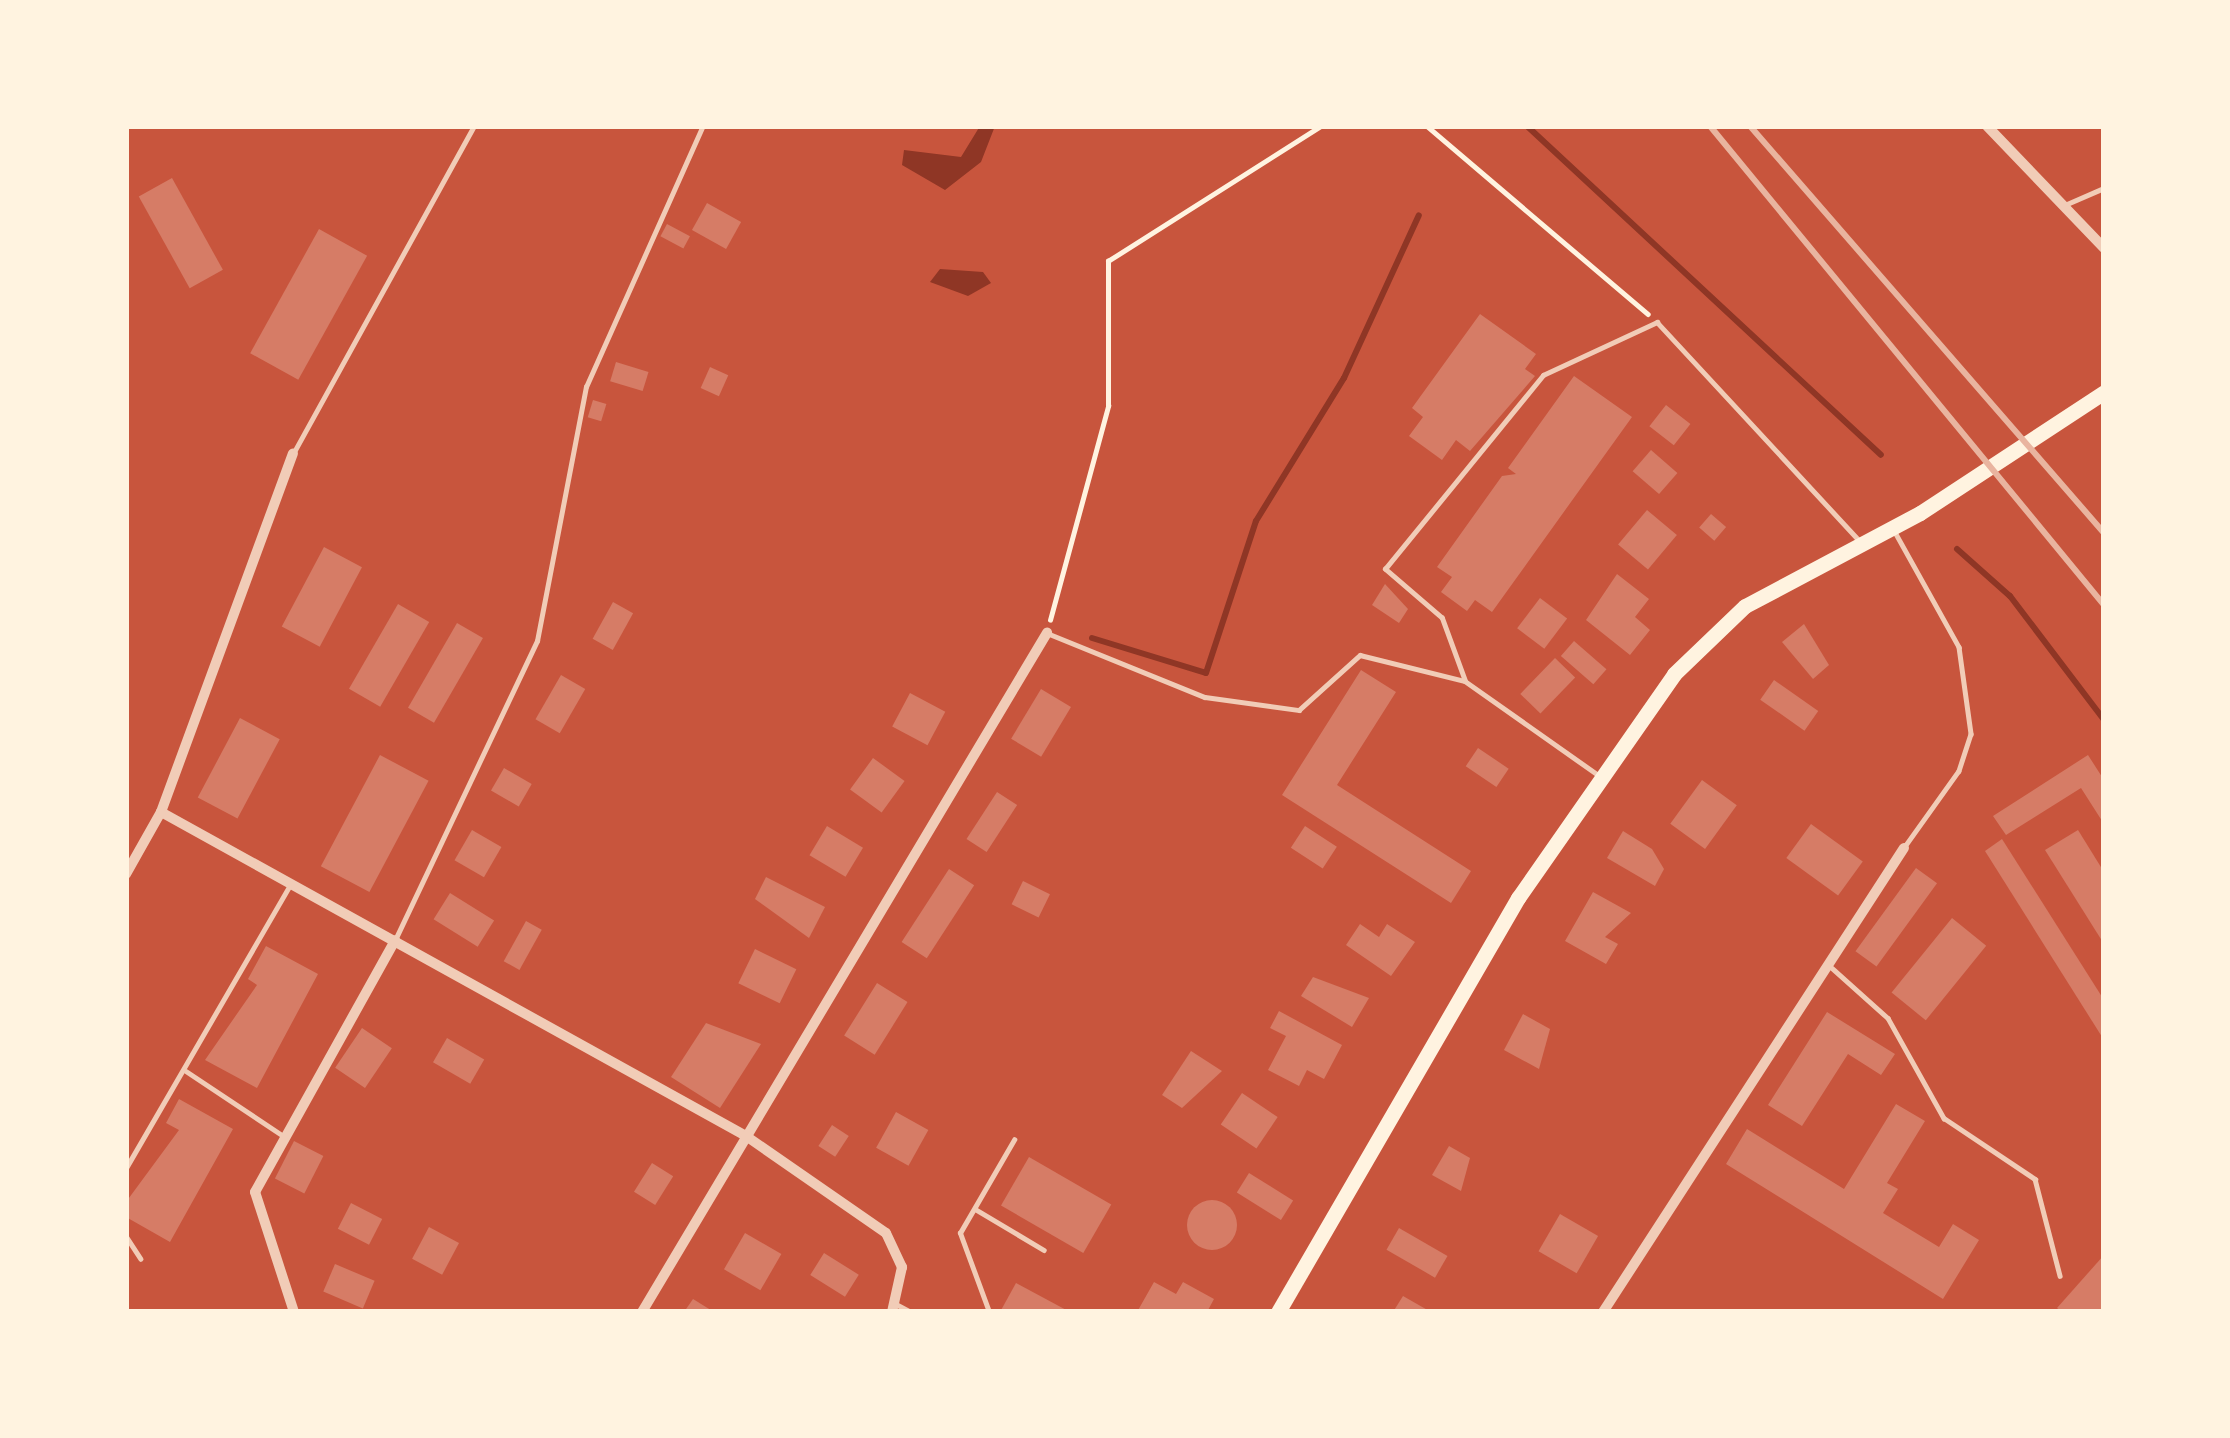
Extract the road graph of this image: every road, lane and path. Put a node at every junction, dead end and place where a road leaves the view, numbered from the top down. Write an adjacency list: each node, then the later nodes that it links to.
1 (474, 126): 11 (lane)
2 (703, 126): 21 (lane)
3 (1321, 126): 14 (path)
4 (1427, 126): 9 (path)
5 (1987, 126): 7 (street)
6 (2104, 188): 7 (lane)
7 (2067, 204): 8 (street)
8 (2104, 248)
9 (1657, 322): 13 (lane); 15 (lane)
10 (2104, 392): 12 (main road)
11 (293, 453): 17 (street)
12 (1893, 526): 13 (main road); 18 (lane)
13 (1861, 542): 16 (main road)
14 (1047, 633): 15 (lane); 24 (street)
15 (1466, 681): 16 (lane)
16 (1597, 774): 38 (main road)
17 (161, 812): 19 (street); 20 (street)
18 (1904, 848): 22 (street)
19 (126, 874)
20 (290, 883): 21 (street); 23 (lane)
21 (395, 940): 24 (street); 25 (street)
22 (1828, 965): 32 (lane); 39 (street)
23 (186, 1071): 25 (lane); 27 (lane)
24 (746, 1136): 33 (street); 35 (street)
25 (285, 1137): 34 (street)
26 (1014, 1140): 28 (lane)
27 (126, 1168)
28 (974, 1209): 30 (lane); 37 (lane)
29 (126, 1236): 31 (lane)
30 (1044, 1250)
31 (141, 1259)
32 (2060, 1276)
33 (894, 1308): 36 (lane)
34 (294, 1312)
35 (641, 1312)
36 (911, 1312)
37 (989, 1312)
38 (1278, 1312)
39 (1603, 1312)

